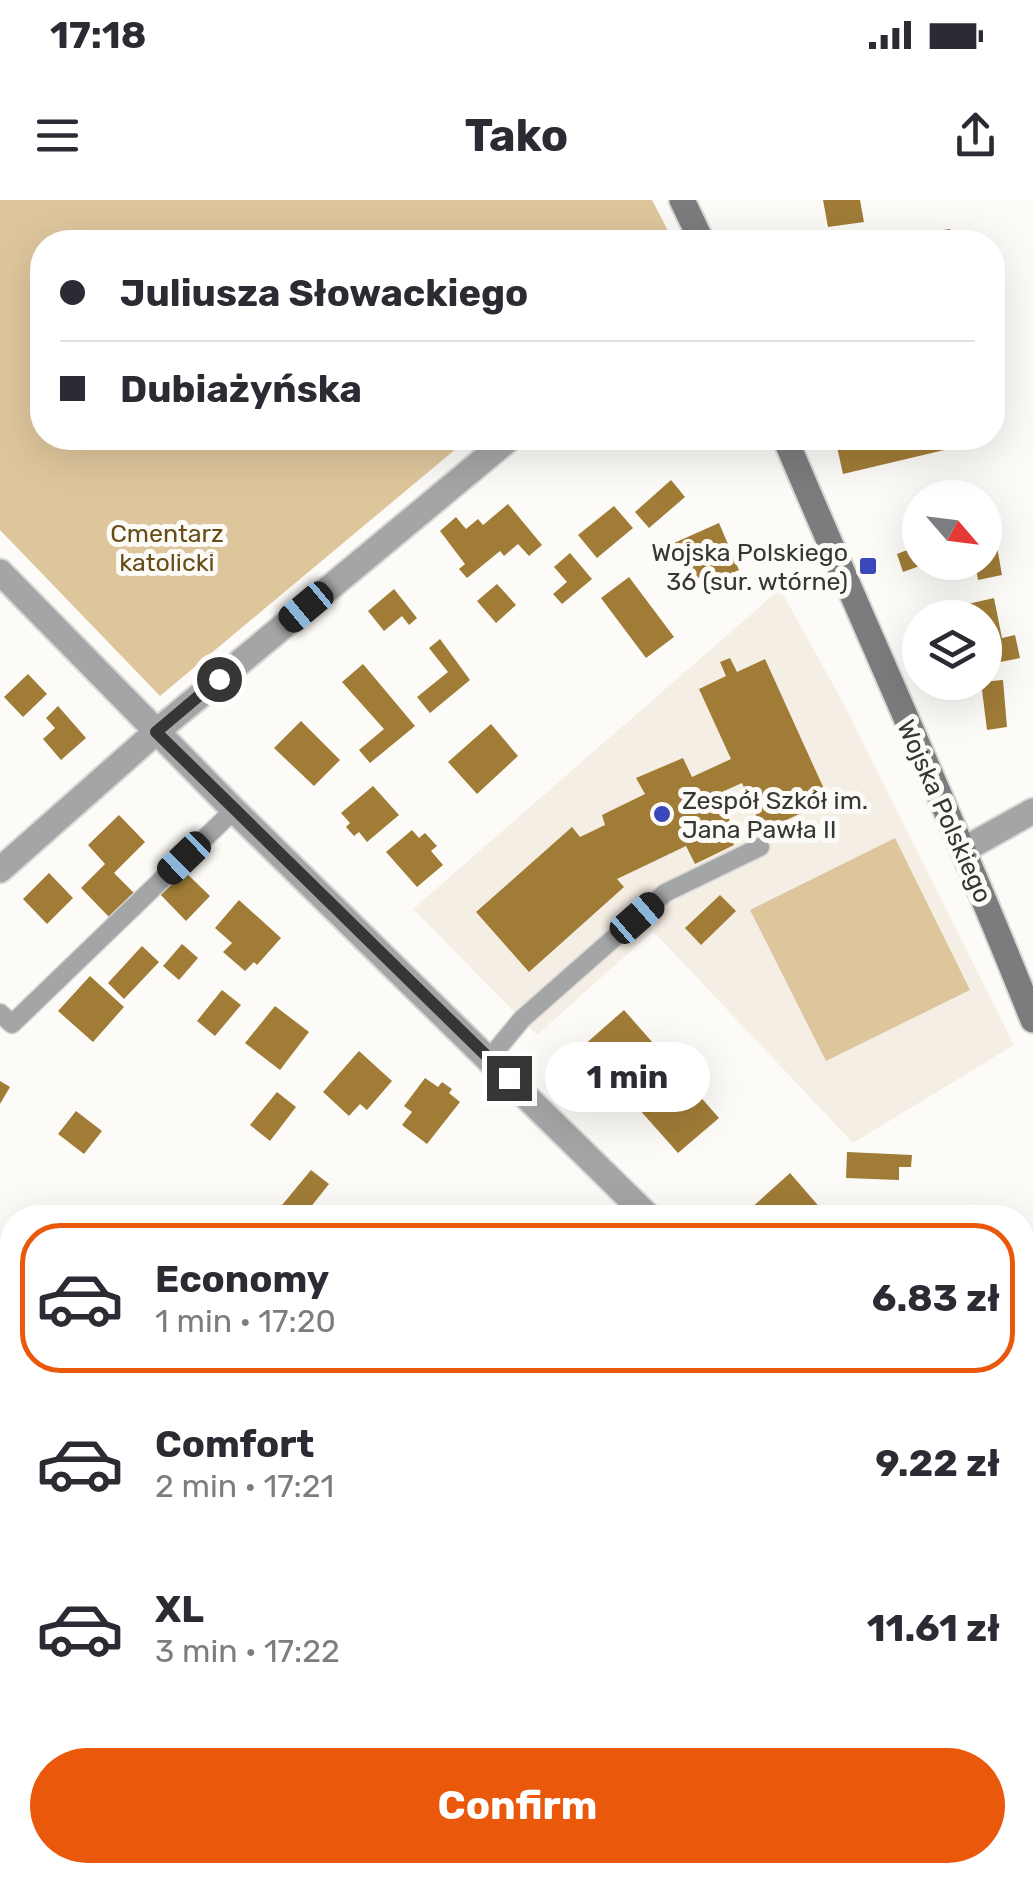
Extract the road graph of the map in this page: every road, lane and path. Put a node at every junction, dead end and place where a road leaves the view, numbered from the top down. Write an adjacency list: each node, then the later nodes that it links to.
1 (682, 200): 2 (main road)
2 (696, 230)
3 (496, 450): 6 (street)
4 (789, 450): 10 (main road, Wojska Polskiego)
5 (0, 572): 6 (street)
6 (156, 732): 7 (street); 11 (street)
7 (234, 810): 12 (lane); 14 (street)
8 (1033, 811): 10 (street)
9 (760, 847): 14 (lane)
10 (965, 849): 13 (main road, Wojska Polskiego)
11 (0, 870)
12 (0, 1013)
13 (1033, 1020)
14 (489, 1059): 15 (street)
15 (637, 1205)

